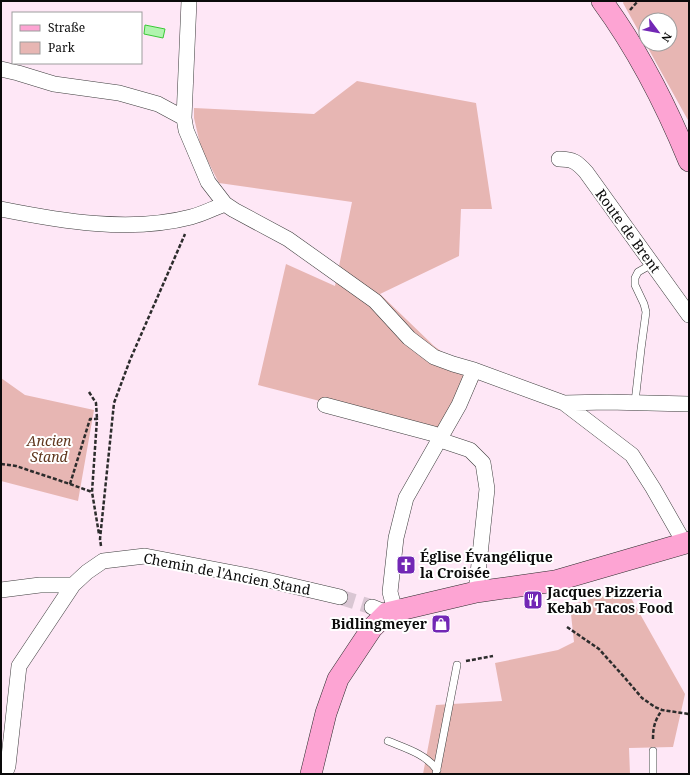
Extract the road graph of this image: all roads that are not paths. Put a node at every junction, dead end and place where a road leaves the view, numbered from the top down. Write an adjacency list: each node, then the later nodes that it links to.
1 (189, 1): 4 (street)
2 (602, 1): 6 (street)
3 (1, 69): 4 (street)
4 (184, 118): 7 (street)
5 (560, 159): 9 (street, Route de Brent)
6 (689, 161)
7 (225, 204): 8 (street); 11 (street)
8 (1, 209)
9 (652, 264): 10 (street, Route de Brent); 12 (lane)
10 (689, 315)
11 (474, 370): 13 (street); 16 (street)
12 (635, 402): 13 (street); 14 (street)
13 (564, 403): 17 (street)
14 (689, 404)
15 (325, 405): 16 (street)
16 (440, 440): 20 (street); 22 (street)
17 (687, 543): 20 (street)
18 (73, 585): 19 (street); 21 (street, Chemin de l'Ancien Stand); 27 (street, Chemin de l'Ancien Stand)
19 (1, 590)
20 (476, 592): 22 (street)
21 (340, 597)
22 (385, 610): 28 (street)
23 (457, 665): 26 (lane)
24 (388, 740): 26 (lane)
25 (653, 751): 29 (lane)
26 (437, 772)
27 (5, 774)
28 (311, 774)
29 (653, 774)

